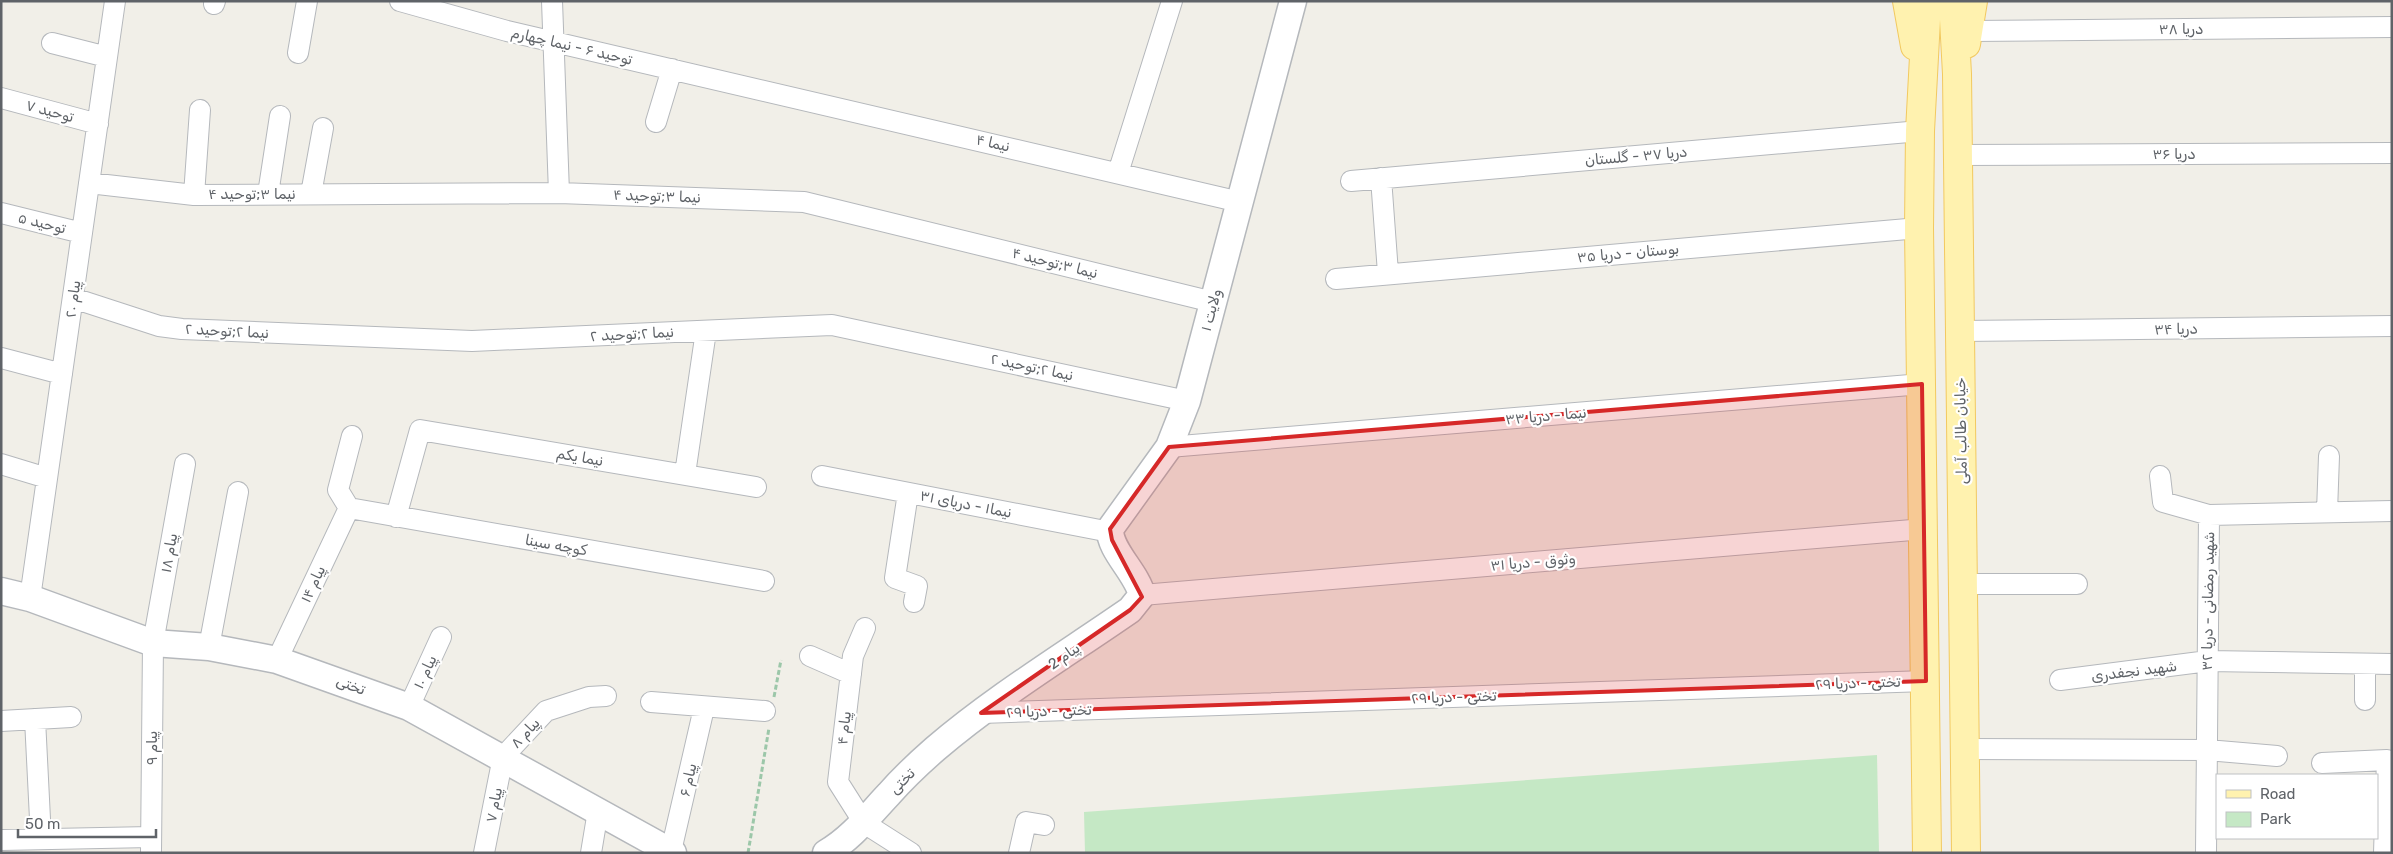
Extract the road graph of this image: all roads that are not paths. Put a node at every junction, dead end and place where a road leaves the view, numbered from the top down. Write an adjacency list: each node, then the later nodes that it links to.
1 (115, 1): 15 (street, پیام ۲۰)
2 (307, 1): 14 (street)
3 (400, 1): 12 (street, توحید ۶ - نیما چهارم)
4 (552, 1): 12 (street)
5 (1172, 1): 29 (street)
6 (1293, 1): 37 (street, ولایت ۱)
7 (1907, 1): 18 (main road)
8 (1960, 4): 11 (main road); 17 (main road, خیابان طالب آملی)
9 (1927, 10): 18 (main road)
10 (2392, 27): 11 (street, دریا ۳۸)
11 (1970, 31): 17 (main road)
12 (554, 42): 16 (street, توحید ۶ - نیما چهارم); 33 (street)
13 (52, 43): 15 (street)
14 (298, 53)
15 (108, 57): 24 (street, پیام ۲۰)
16 (672, 69): 19 (street, توحید ۶ - نیما چهارم); 23 (street)
17 (1957, 74): 28 (main road, خیابان طالب آملی)
18 (1923, 78): 26 (main road)
19 (745, 85): 29 (street, نیما ۴)
20 (1, 98): 24 (street, توحید ۷)
21 (200, 110): 36 (street)
22 (280, 116): 34 (street)
23 (656, 122)
24 (98, 124): 32 (street, پیام ۲۰)
25 (323, 128): 35 (street)
26 (1920, 131): 30 (street, دریا ۳۷ - گلستان); 39 (main road)
27 (2392, 153): 28 (street, دریا ۳۶)
28 (1956, 155): 47 (main road, خیابان طالب آملی)
29 (1118, 173): 37 (street, نیما ۴)
30 (1381, 178): 31 (street, دریا ۳۷ - گلستان); 41 (street)
31 (1351, 181)
32 (89, 182): 36 (street, نیما ۳;توحید ۴); 40 (street, پیام ۲۰)
33 (559, 193): 35 (street, نیما ۳;توحید ۴); 44 (street, نیما ۳;توحید ۴)
34 (268, 194): 35 (street, نیما ۳;توحید ۴); 36 (street, نیما ۳;توحید ۴)
35 (311, 194)
36 (194, 195)
37 (1240, 202): 44 (street, ولایت ۱)
38 (1, 213): 40 (street, توحید ۵)
39 (1920, 228): 41 (street, بوستان - دریا ۳۵); 50 (main road)
40 (82, 234): 43 (street, پیام ۲۰)
41 (1388, 274): 42 (street, بوستان - دریا ۳۵)
42 (1336, 279)
43 (73, 298): 46 (street, نیما ۲;توحید ۲); 49 (street, پیام ۲۰)
44 (1213, 302): 51 (street, ولایت ۱)
45 (2392, 326): 47 (street, دریا ۳۴)
46 (706, 330): 51 (street, نیما ۲;توحید ۲); 57 (street)
47 (1960, 332): 72 (main road, خیابان طالب آملی)
48 (1, 358): 49 (street)
49 (62, 374): 60 (street, پیام ۲۰)
50 (1922, 384): 53 (street, نیما - دریا ۳۳); 69 (main road)
51 (1187, 401): 53 (street, ولایت ۱)
52 (352, 436): 64 (street)
53 (1169, 447): 70 (street, ولایت ۱)
54 (2329, 456): 66 (street)
55 (1, 464): 60 (street)
56 (185, 464): 80 (street, پیام ۱۸)
57 (685, 474): 61 (street); 68 (street, نیما یکم)
58 (822, 476): 63 (street, نیما۱ - دریای ۳۱)
59 (2160, 476): 67 (street)
60 (47, 478): 76 (street, پیام ۲۰)
61 (756, 486)
62 (238, 492): 81 (street)
63 (908, 493): 70 (street, نیما۱ - دریای ۳۱); 77 (street)
64 (348, 508): 68 (street, کوچه سینا); 83 (street, پیام ۱۴)
65 (2392, 511): 66 (street, شهید رمضانی - دریا ۳۲)
66 (2327, 512): 67 (street, شهید رمضانی - دریا ۳۲)
67 (2209, 515): 84 (street, شهید رمضانی - دریا ۳۲)
68 (396, 517): 71 (street, کوچه سینا)
69 (1924, 529): 75 (street, وثوق - دریا ۳۱); 89 (main road)
70 (1110, 532): 75 (street)
71 (764, 581)
72 (1963, 584): 73 (street); 100 (main road, خیابان طالب آملی)
73 (2077, 584)
74 (1, 591): 76 (street, تختی)
75 (1142, 596): 95 (street, پیام 2)
76 (30, 598): 80 (street, تختی)
77 (914, 602)
78 (865, 628): 87 (street, پیام ۴)
79 (441, 637): 93 (street, پیام ۱۰)
80 (153, 643): 81 (street, تختی); 114 (street, پیام ۹)
81 (209, 647): 83 (street, تختی)
82 (810, 656): 87 (street)
83 (277, 660): 93 (street, تختی)
84 (2208, 661): 85 (street, شهید نجفدری); 88 (street, شهید نجفدری); 101 (street, شهید رمضانی - دریا ۳۲)
85 (2365, 664): 86 (street, شهید نجفدری); 91 (street)
86 (2392, 664)
87 (851, 674): 108 (street, پیام ۴)
88 (2060, 680)
89 (1926, 681): 95 (street, تختی - دریا ۲۹); 106 (main road)
90 (606, 696): 103 (street, پیام ۸)
91 (2365, 700)
92 (651, 702): 94 (street)
93 (409, 707): 103 (street, تختی)
94 (704, 708): 96 (street); 116 (street, پیام ۶)
95 (981, 713): 108 (street, تختی)
96 (769, 715)
97 (71, 717): 98 (street)
98 (35, 719): 99 (street); 112 (street)
99 (1, 720)
100 (1965, 749): 101 (street); 109 (main road, خیابان طالب آملی)
101 (2207, 750): 102 (street); 107 (street, شهید رمضانی - دریا ۳۲)
102 (2277, 756)
103 (503, 757): 105 (street, تختی); 117 (street, پیام ۷)
104 (2322, 763): 111 (street)
105 (598, 811): 116 (street, تختی); 118 (street)
106 (1927, 815): 109 (main road); 121 (main road)
107 (2211, 821): 123 (street, شهید رمضانی - دریا ۳۲)
108 (864, 823): 115 (street, تختی); 119 (street)
109 (1966, 824): 122 (main road, خیابان طالب آملی)
110 (1044, 825): 120 (street)
111 (2381, 826): 124 (street)
112 (41, 839): 113 (street); 114 (street)
113 (1, 840)
114 (151, 845)
115 (836, 849)
116 (672, 852)
117 (484, 853)
118 (591, 853)
119 (911, 853)
120 (1019, 853)
121 (1927, 853)
122 (1966, 853)
123 (2206, 853)
124 (2384, 853)

